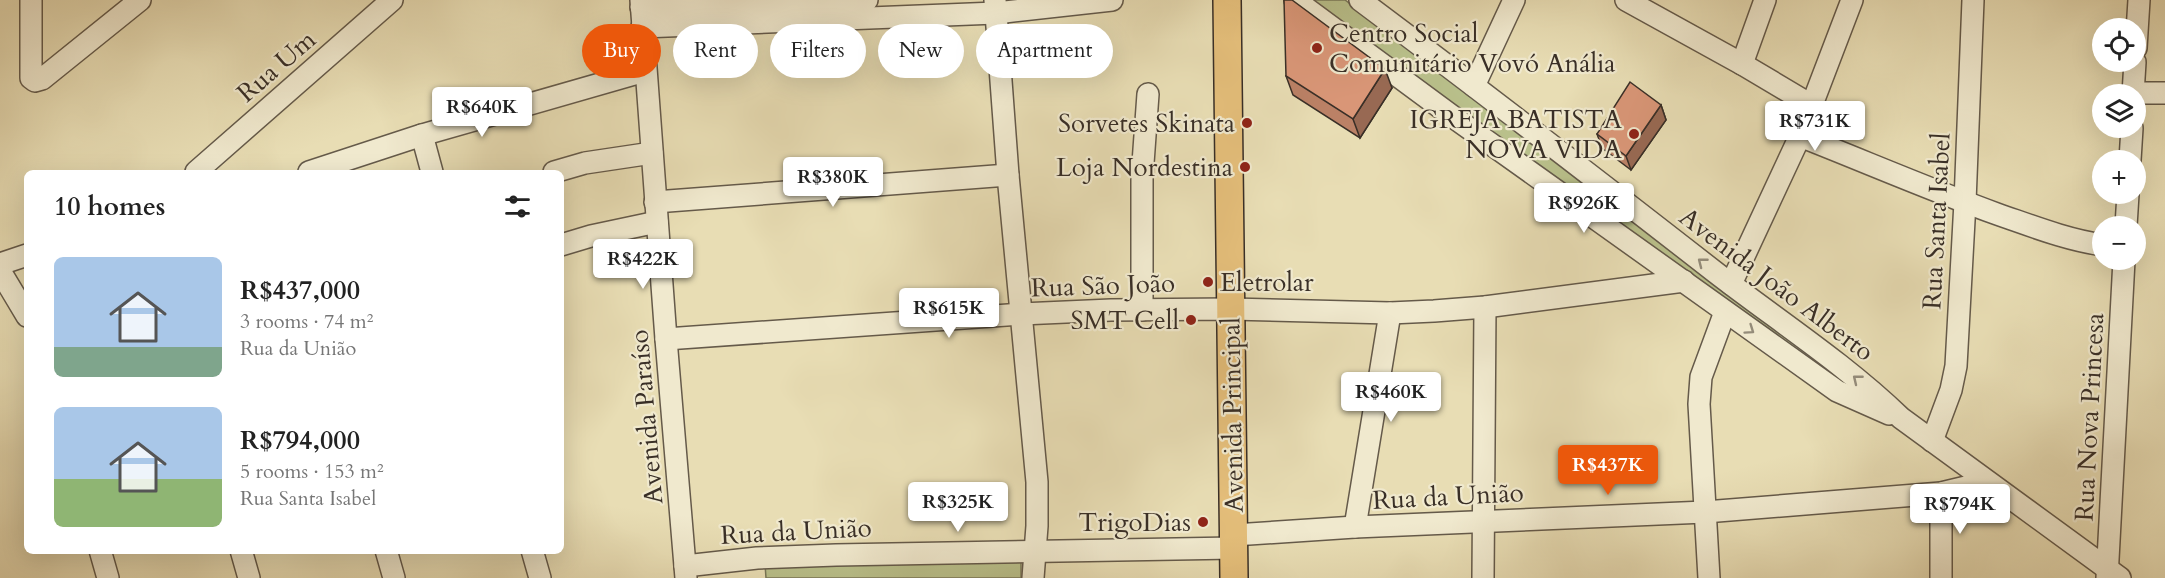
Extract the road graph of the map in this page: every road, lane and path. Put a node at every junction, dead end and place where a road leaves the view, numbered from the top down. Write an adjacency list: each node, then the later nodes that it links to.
1 (31, 0): 2 (street)
2 (140, 0)
3 (392, 0): 29 (street, Rua Um)
4 (867, 0): 16 (street)
5 (1112, 0): 15 (street)
6 (1227, 0): 45 (main road, Avenida Principal)
7 (1295, 0): 42 (street, Avenida João Alberto)
8 (1360, 0): 21 (street, Avenida João Alberto)
9 (1514, 0): 21 (street)
10 (1626, 0): 18 (street)
11 (1765, 0): 18 (street)
12 (1852, 0): 25 (street)
13 (1973, 0): 34 (street, Rua Santa Isabel)
14 (2139, 0): 17 (street)
15 (996, 6): 16 (street); 33 (street)
16 (641, 11)
17 (2138, 18)
18 (1742, 64): 25 (street)
19 (621, 78): 26 (street)
20 (646, 78): 28 (street, Avenida Paraíso)
21 (1474, 86): 43 (street, Avenida João Alberto, one-way to 21)
22 (2165, 93): 24 (street)
23 (1148, 94): 46 (street)
24 (2146, 94)
25 (1811, 105): 27 (street)
26 (422, 135): 30 (street); 31 (street)
27 (1800, 136): 34 (street); 43 (street)
28 (652, 153): 32 (street); 35 (street, Avenida Paraíso)
29 (198, 170)
30 (315, 170)
31 (431, 170)
32 (561, 170)
33 (1008, 176): 35 (street); 50 (street)
34 (1965, 202): 36 (street); 53 (street, Rua Santa Isabel)
35 (656, 212): 37 (street); 51 (street, Avenida Paraíso)
36 (2092, 244)
37 (564, 245)
38 (24, 256): 39 (street)
39 (0, 264)
40 (2124, 270): 67 (street, Rua Nova Princesa)
41 (0, 271): 47 (street)
42 (1684, 281): 44 (street, Rua São João); 48 (street, Avenida João Alberto)
43 (1731, 284): 52 (street, Avenida João Alberto, one-way to 43)
44 (1485, 308): 49 (street, Rua São João); 57 (street)
45 (1231, 309): 46 (street, Rua São João); 49 (street, Rua São João); 59 (main road, Avenida Principal)
46 (1142, 310): 50 (street, Rua São João)
47 (24, 311)
48 (1725, 312): 52 (street, Avenida João Alberto, one-way to 52); 56 (street)
49 (1390, 313): 58 (street)
50 (1020, 314): 51 (street, Rua São João); 60 (street)
51 (666, 339): 66 (street, Avenida Paraíso)
52 (1900, 418): 53 (street, Avenida João Alberto)
53 (1932, 441): 54 (street, Avenida João Alberto)
54 (1987, 482): 55 (street, Rua da União); 67 (street, Avenida João Alberto)
55 (1941, 493): 56 (street, Rua da União); 76 (street)
56 (1705, 512): 57 (street, Rua da União); 75 (street)
57 (1484, 521): 58 (street, Rua da União); 74 (street)
58 (1354, 527): 59 (street, Rua da União)
59 (1234, 541): 60 (street, Rua da União); 73 (main road, Avenida Principal)
60 (1036, 551): 65 (street, Rua da União); 72 (street)
61 (101, 554): 68 (street)
62 (242, 554): 69 (street)
63 (387, 554): 70 (street)
64 (533, 554): 71 (street)
65 (759, 568): 66 (street, Rua da União)
66 (686, 572)
67 (2112, 575)
68 (108, 578)
69 (249, 578)
70 (394, 578)
71 (540, 578)
72 (1033, 578)
73 (1234, 578)
74 (1483, 578)
75 (1709, 578)
76 (1941, 578)

